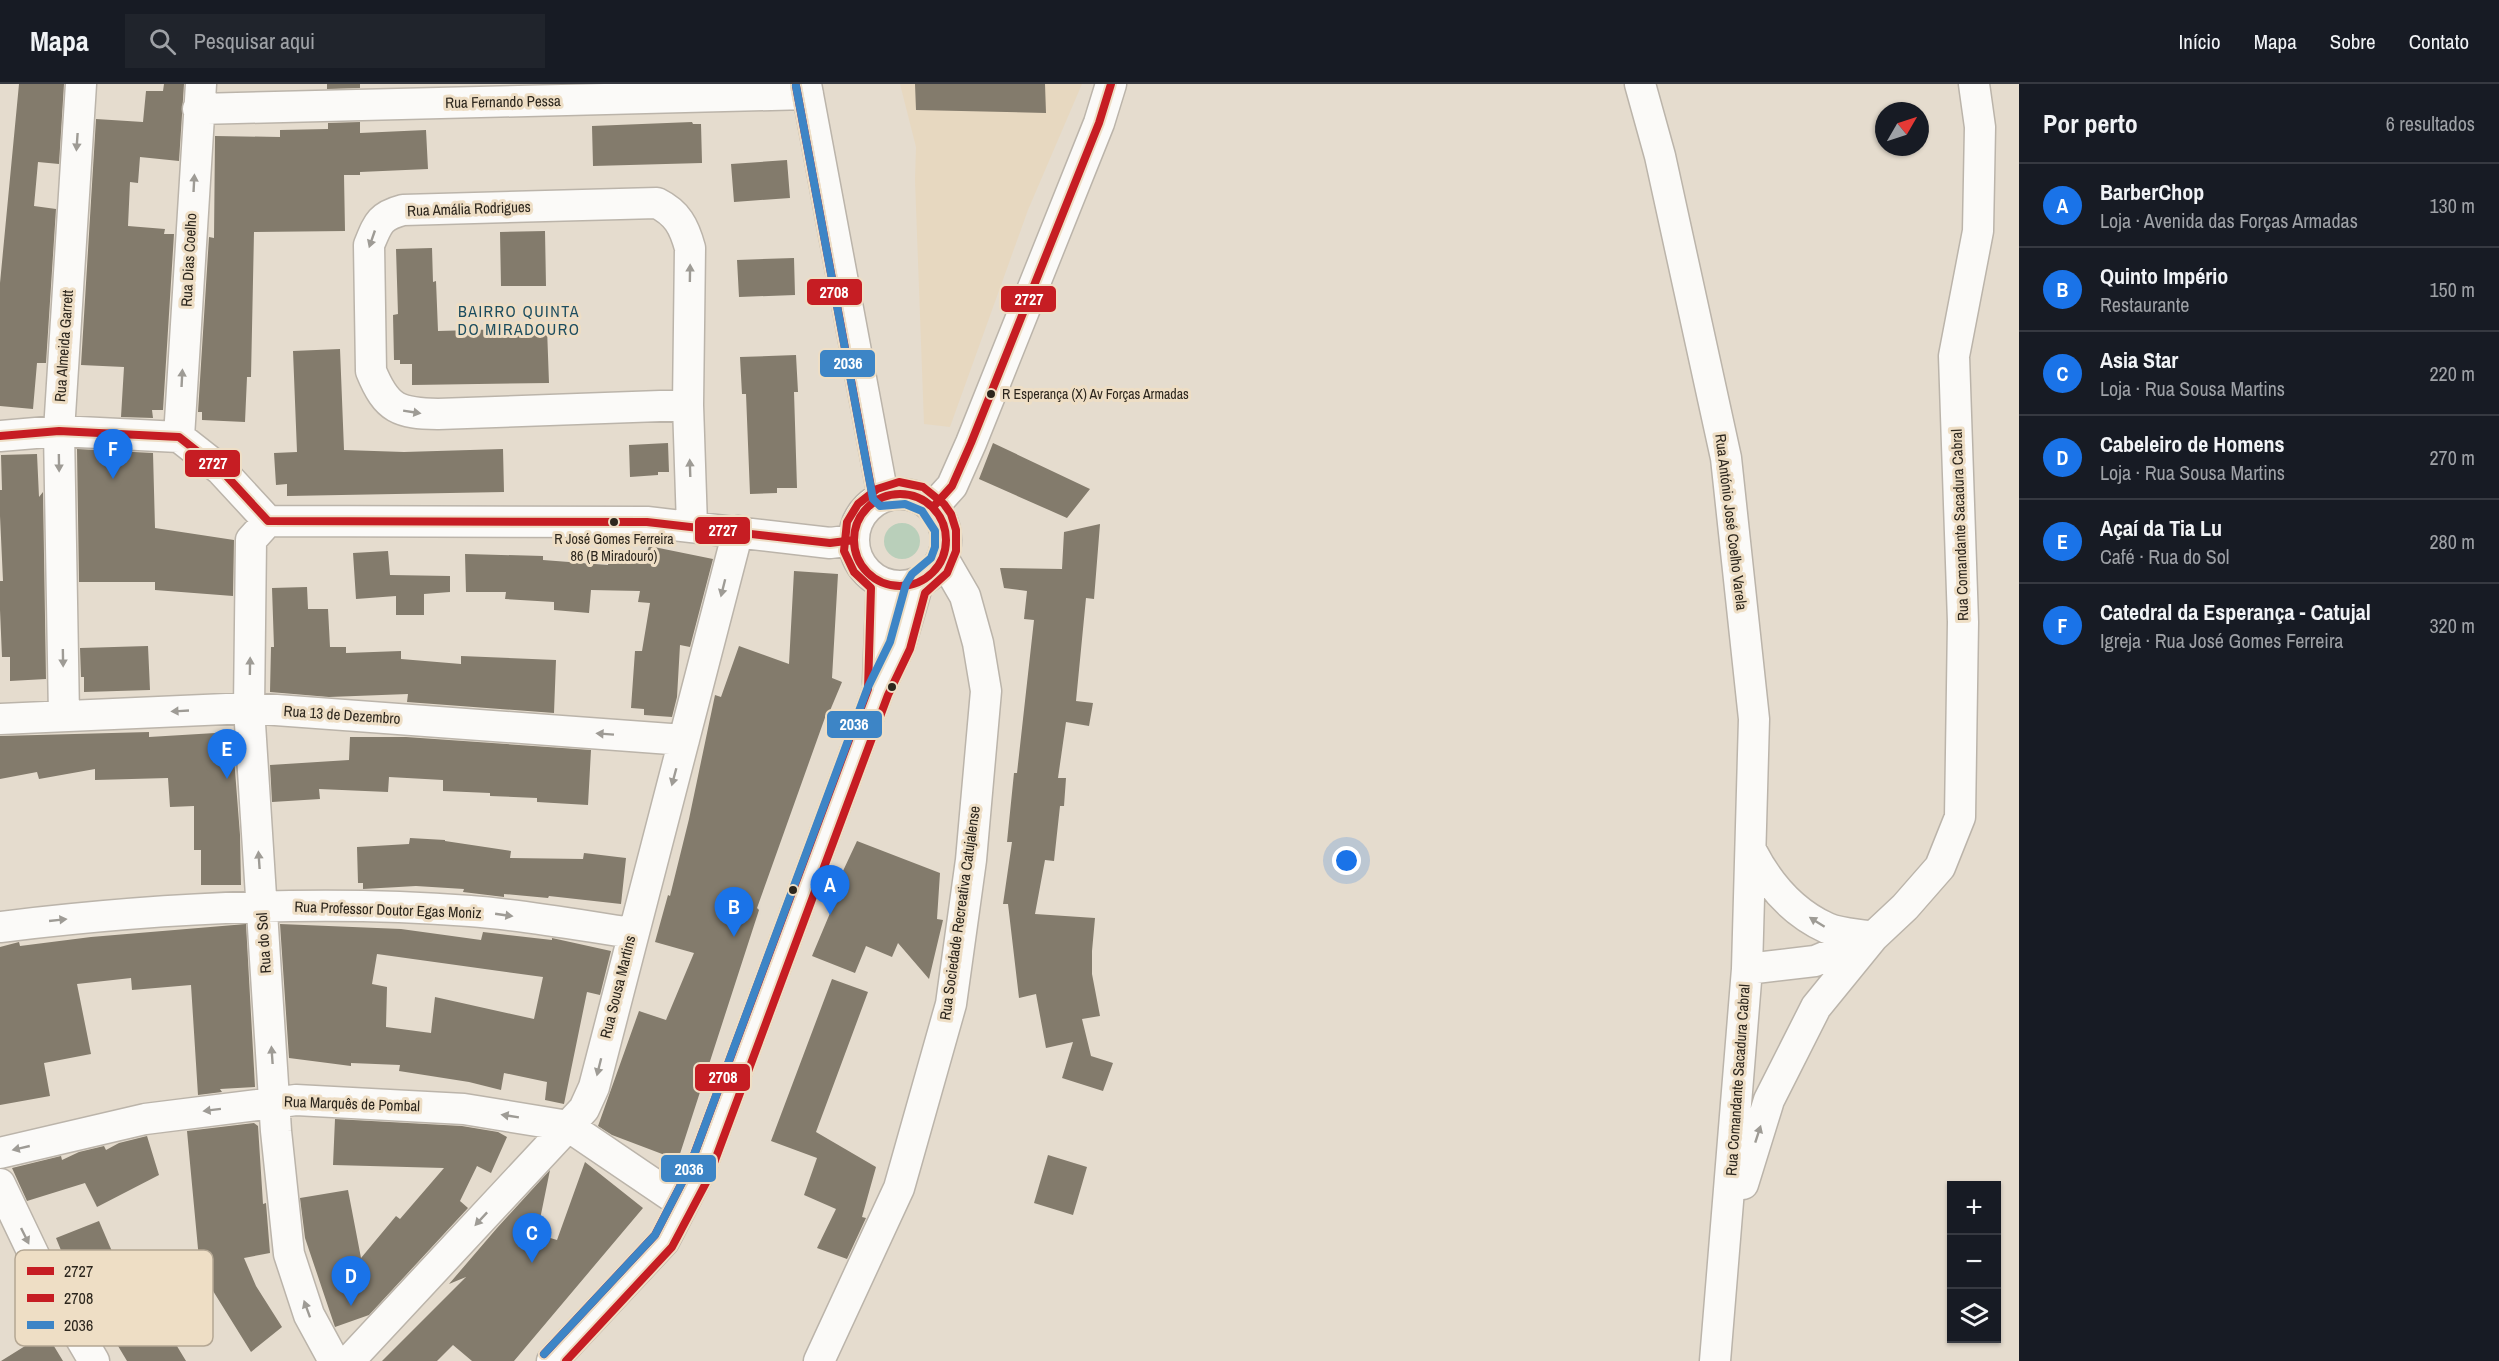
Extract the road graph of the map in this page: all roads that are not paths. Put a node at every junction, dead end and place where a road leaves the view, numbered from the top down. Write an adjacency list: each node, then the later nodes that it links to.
1 (81, 84): 8 (street, Rua Almeida Garrett, one-way to 8)
2 (1111, 84): 12 (street)
3 (1640, 84): 25 (street, Rua António José Coelho Varela)
4 (1974, 84): 29 (street, Rua Comandante Sacadura Cabral)
5 (807, 89): 6 (street, Rua Fernando Pessa); 11 (street)
6 (199, 97): 10 (street, Rua Dias Coelho, one-way to 6)
7 (688, 405): 7 (street, Rua Amália Rodrigues, one-way to 7); 14 (street, Rua Amália Rodrigues, one-way to 7)
8 (59, 431): 9 (street); 10 (street); 22 (street, Rua Almeida Garrett, one-way to 22)
9 (0, 435)
10 (179, 436): 13 (street)
11 (883, 496): 12 (street); 16 (street)
12 (933, 507): 17 (street)
13 (268, 521): 14 (street); 21 (street, Rua do Sol, one-way to 13)
14 (692, 526): 15 (street)
15 (738, 531): 16 (street); 24 (street, Rua Sousa Martins, one-way to 24)
16 (854, 540): 18 (street)
17 (943, 558): 19 (street); 43 (street, Rua Sociedade Recreativa Catujalense)
18 (882, 583): 19 (street); 20 (street)
19 (918, 583): 20 (street)
20 (878, 691): 35 (street)
21 (249, 708): 22 (street, Rua 13 de Dezembro, one-way to 22); 24 (street, Rua 13 de Dezembro, one-way to 21); 26 (street, Rua do Sol, one-way to 21)
22 (64, 716): 23 (street, Rua 13 de Dezembro)
23 (0, 719)
24 (684, 740): 28 (street, Rua Sousa Martins, one-way to 28)
25 (1752, 852): 29 (street, one-way to 25); 30 (street, Rua António José Coelho Varela)
26 (262, 907): 27 (street, Rua Professor Doutor Egas Moniz, one-way to 26); 28 (street, Rua Professor Doutor Egas Moniz, one-way to 28); 31 (street, Rua do Sol, one-way to 26)
27 (0, 927)
28 (632, 933): 32 (street, Rua Sousa Martins, one-way to 32)
29 (1873, 937): 30 (street, Rua Comandante Sacadura Cabral); 37 (street, Rua Comandante Sacadura Cabral, one-way to 29)
30 (1747, 969): 37 (street, Rua Comandante Sacadura Cabral)
31 (275, 1102): 32 (street, Rua Marquês de Pombal, one-way to 31); 33 (street, Rua Marquês de Pombal, one-way to 33); 40 (street, Rua do Sol, one-way to 31)
32 (568, 1126): 35 (street, Rua Marquês de Pombal); 41 (street, Rua Sousa Martins, one-way to 41)
33 (0, 1153)
34 (0, 1184): 36 (street, one-way to 36)
35 (683, 1204): 42 (street)
36 (32, 1250)
37 (1725, 1251): 44 (street, Rua Comandante Sacadura Cabral)
38 (85, 1346): 39 (street, one-way to 39)
39 (94, 1361)
40 (334, 1361)
41 (350, 1361)
42 (552, 1361)
43 (819, 1361)
44 (1715, 1361)

